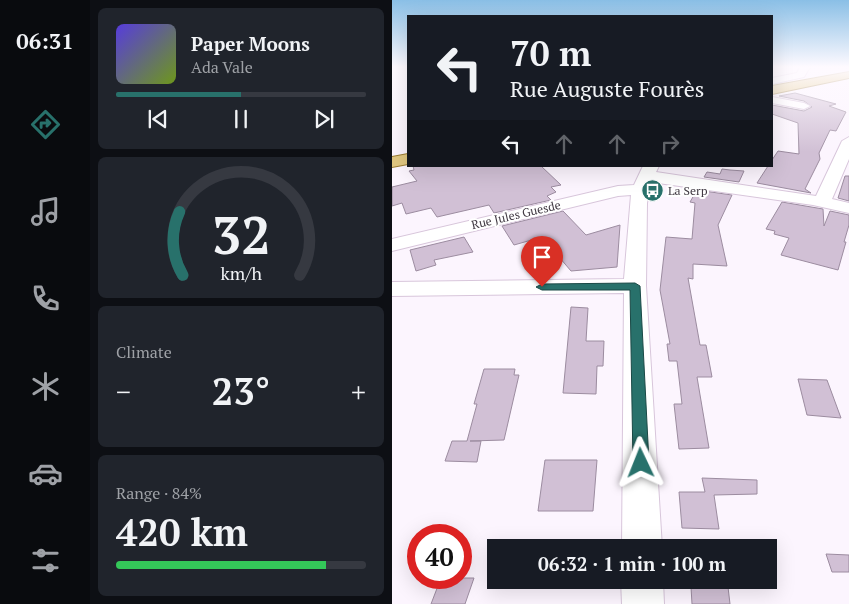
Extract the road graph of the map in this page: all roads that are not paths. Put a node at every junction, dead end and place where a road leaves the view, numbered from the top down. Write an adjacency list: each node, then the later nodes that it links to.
1 (773, 100): 2 (street)
2 (804, 106)
3 (848, 141): 7 (street)
4 (407, 159): 5 (main road)
5 (392, 162)
6 (646, 177): 7 (street, Rue Jules Guesde); 9 (street, Rue Jules Guesde); 10 (street)
7 (822, 202): 8 (street, Rue Jules Guesde)
8 (848, 208)
9 (392, 245)
10 (635, 286): 11 (street); 12 (street)
11 (392, 289)
12 (642, 539)
13 (642, 589): 14 (street)
14 (643, 604)

